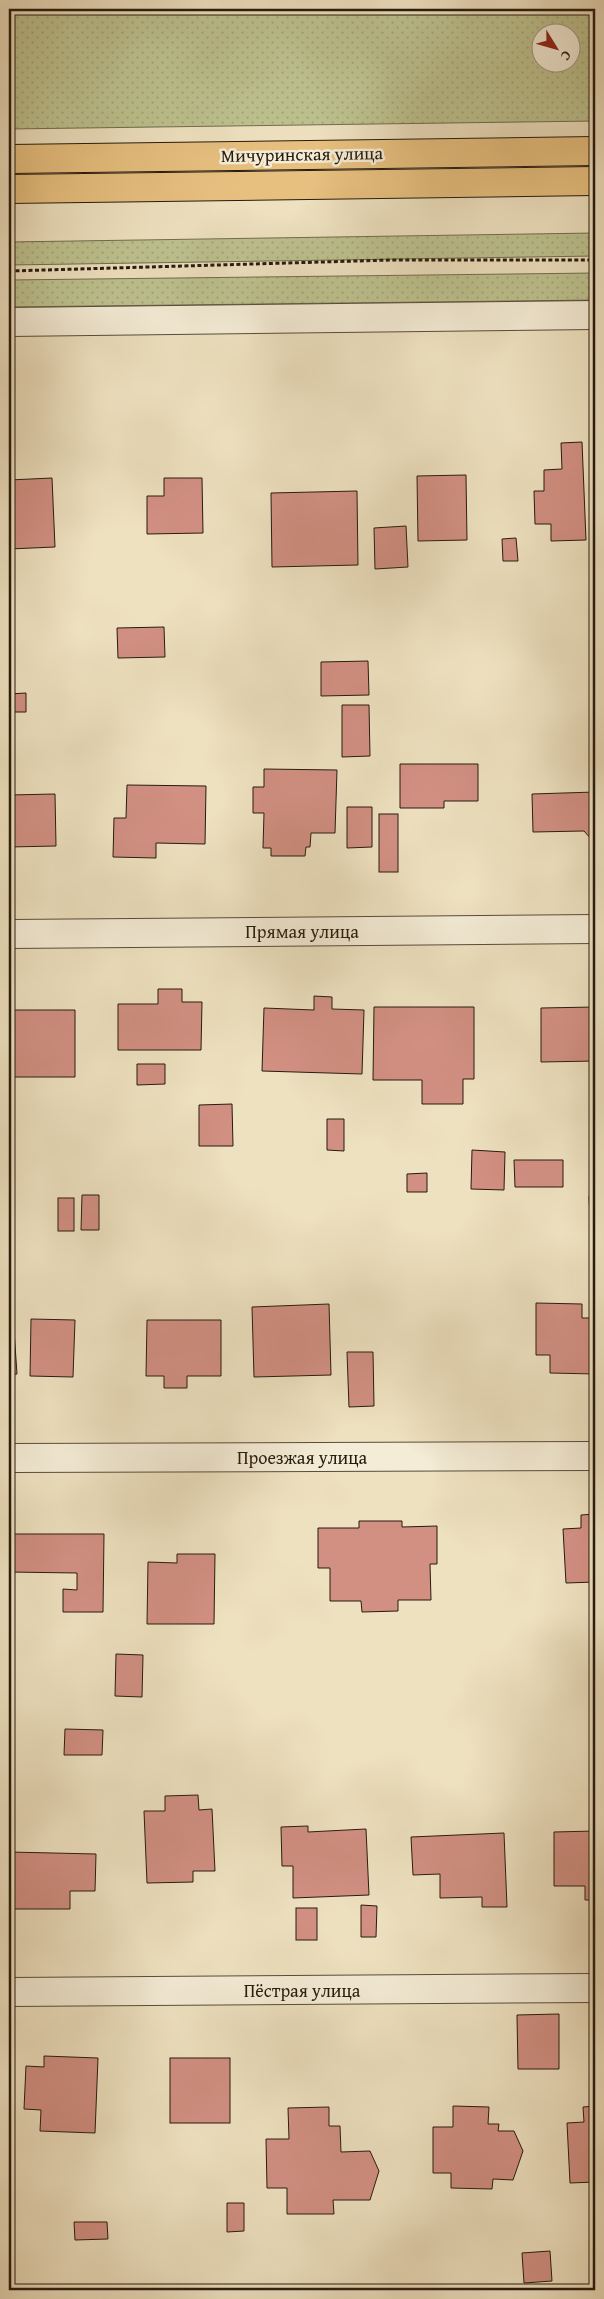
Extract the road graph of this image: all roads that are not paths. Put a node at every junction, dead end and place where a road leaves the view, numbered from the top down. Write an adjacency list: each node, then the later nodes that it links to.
1 (595, 151): 2 (main road, Мичуринская улица)
2 (9, 159)
3 (595, 181): 4 (main road, Мичуринская улица)
4 (9, 189)
5 (595, 314): 6 (street)
6 (9, 322)
7 (595, 929): 8 (street, Прямая улица)
8 (9, 934)
9 (595, 1456): 10 (street, Проезжая улица)
10 (9, 1458)
11 (595, 1988): 12 (street, Пёстрая улица)
12 (9, 1992)

